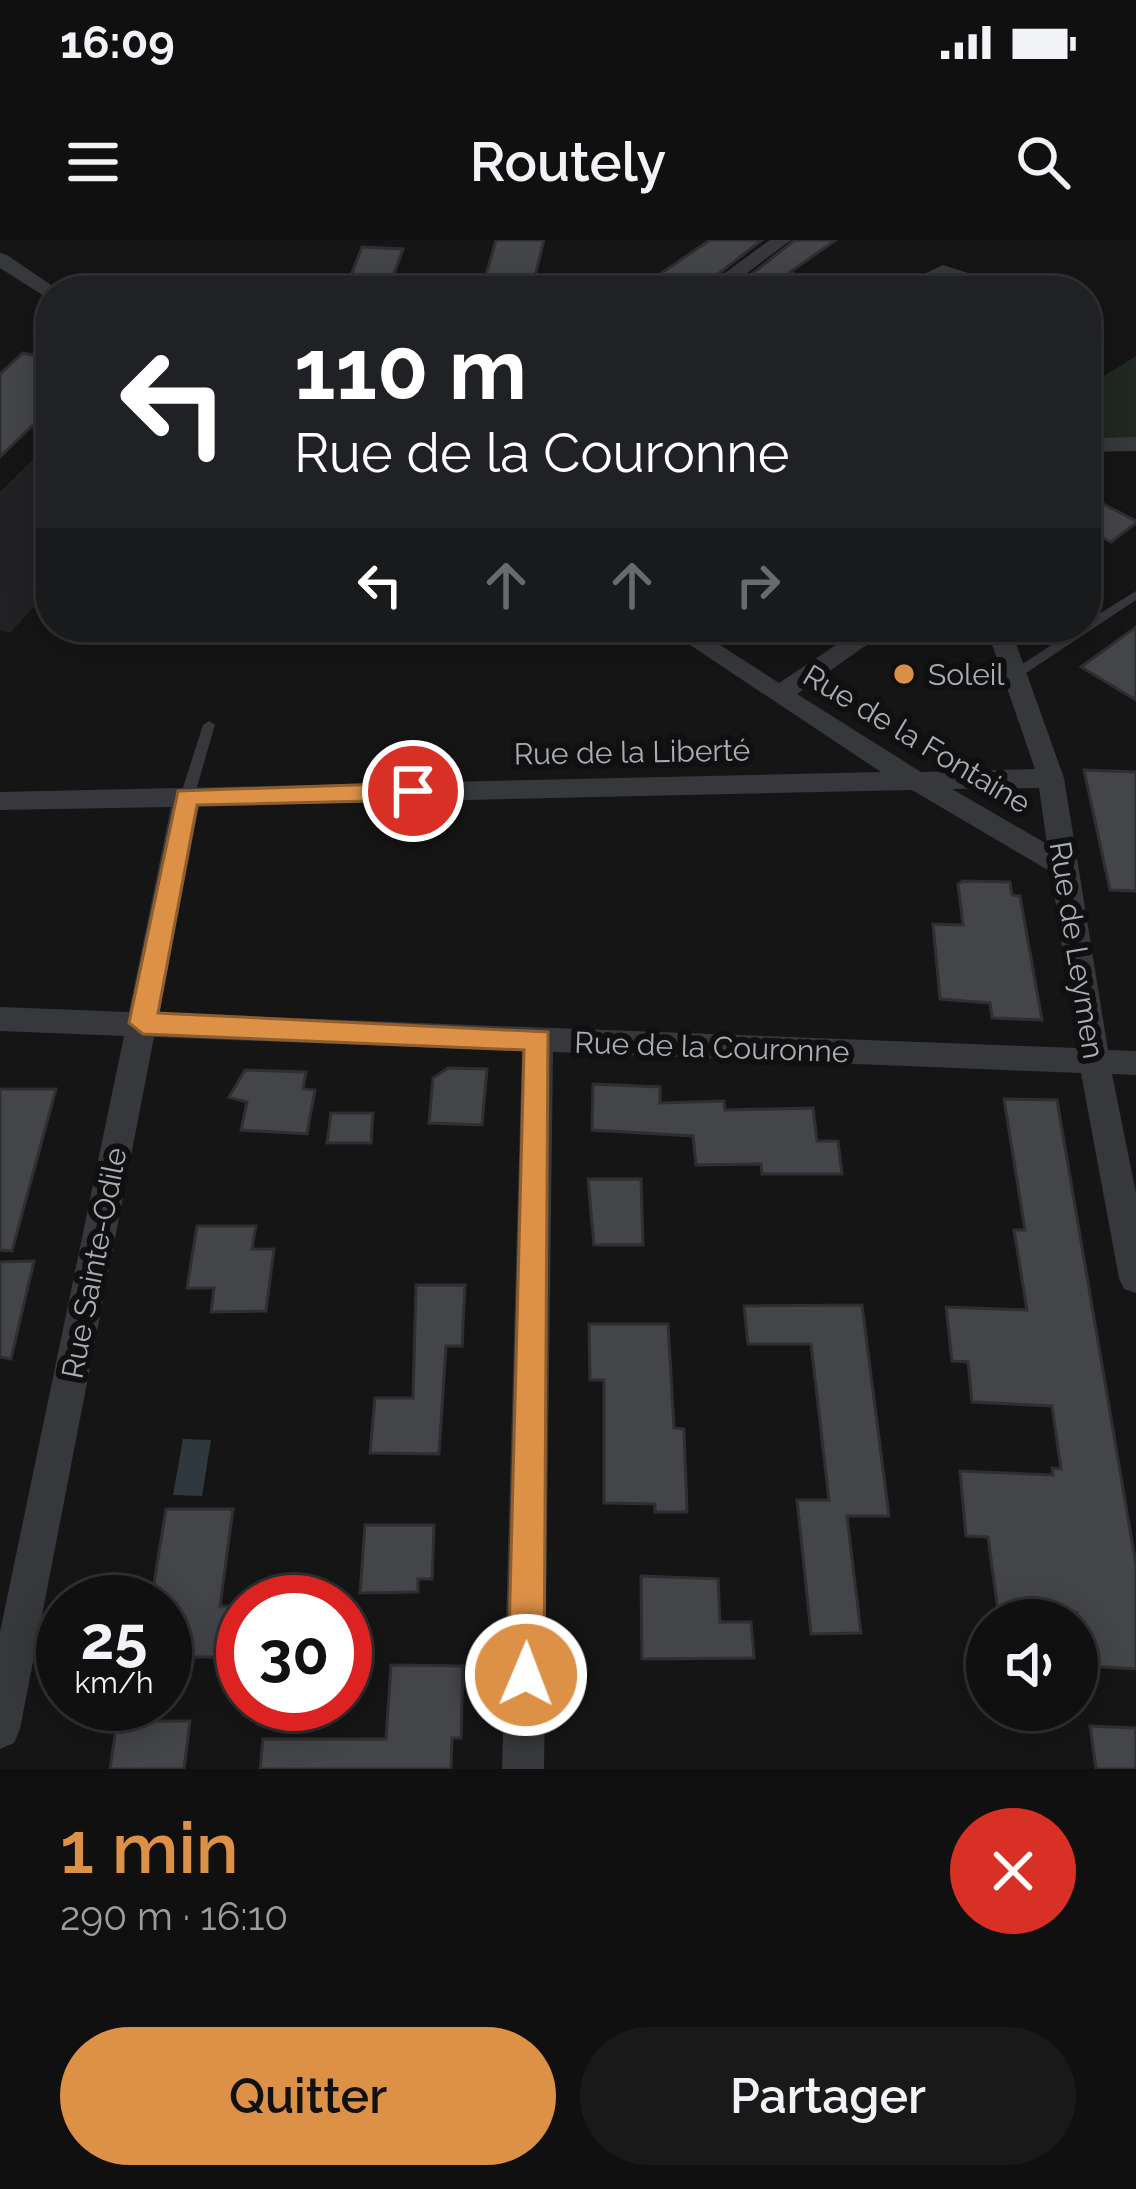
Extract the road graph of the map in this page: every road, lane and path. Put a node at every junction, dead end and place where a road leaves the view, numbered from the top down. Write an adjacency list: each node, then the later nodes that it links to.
1 (782, 240): 3 (street)
2 (0, 259): 4 (street)
3 (731, 276)
4 (36, 282)
5 (1136, 443): 6 (street)
6 (1101, 444)
7 (1136, 595): 8 (lane)
8 (1101, 618)
9 (699, 642): 14 (street, Rue de la Fontaine)
10 (858, 642): 14 (street)
11 (1004, 642): 13 (street, Rue de Leymen)
12 (1065, 642): 13 (lane)
13 (1016, 674): 17 (street, Rue de Leymen)
14 (780, 694): 16 (street, Rue de la Fontaine)
15 (209, 725): 18 (lane)
16 (912, 778): 17 (street, Rue de la Liberté); 18 (street, Rue de la Liberté); 20 (street, Rue de la Fontaine)
17 (1051, 778): 20 (street, Rue de Leymen)
18 (187, 797): 19 (street, Rue de la Liberté); 22 (street, Rue Sainte-Odile)
19 (0, 802)
20 (1065, 867): 24 (street, Rue de Leymen)
21 (0, 1019): 22 (street, Rue de la Couronne)
22 (143, 1023): 23 (street, Rue de la Couronne); 27 (street, Rue Sainte-Odile)
23 (538, 1040): 24 (street, Rue de la Couronne); 28 (street)
24 (1094, 1060): 25 (street, Rue de la Couronne); 26 (street, Rue de Leymen)
25 (1136, 1063)
26 (1136, 1278)
27 (0, 1729)
28 (524, 1769)

